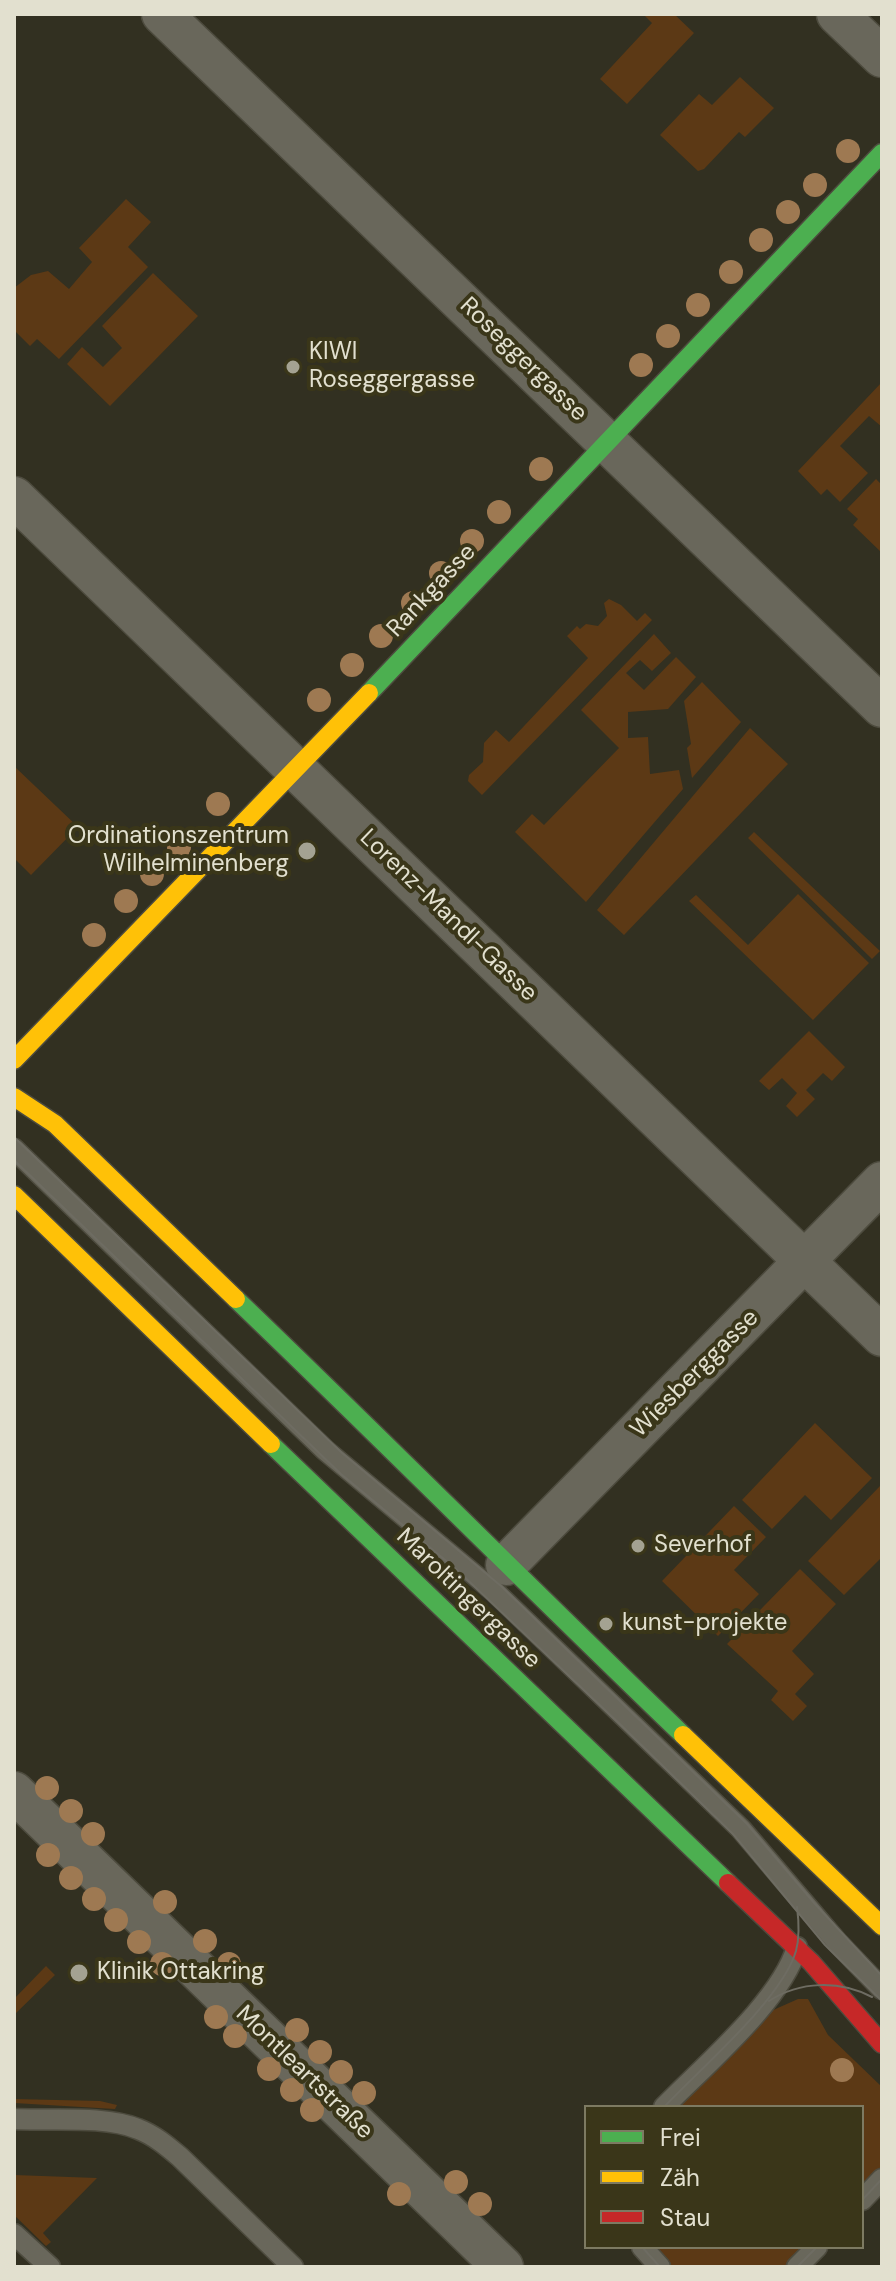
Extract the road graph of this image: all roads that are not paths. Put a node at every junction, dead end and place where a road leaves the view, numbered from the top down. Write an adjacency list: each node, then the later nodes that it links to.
1 (162, 14): 5 (street, Roseggergasse)
2 (837, 14): 3 (street)
3 (882, 57)
4 (882, 153): 5 (main road, Rankgasse)
5 (608, 441): 7 (street, Roseggergasse); 8 (main road, Rankgasse)
6 (14, 497): 8 (street, Lorenz-Mandl-Gasse)
7 (882, 707)
8 (296, 769): 9 (main road, Rankgasse); 14 (street, Lorenz-Mandl-Gasse)
9 (14, 1060)
10 (14, 1097): 16 (main road)
11 (14, 1149): 18 (lane, Maroltingergasse)
12 (882, 1182): 14 (street, Wiesberggasse)
13 (14, 1195): 20 (main road, Maroltingergasse)
14 (806, 1261): 15 (street, Lorenz-Mandl-Gasse); 16 (street, Wiesberggasse)
15 (882, 1336)
16 (506, 1565): 19 (main road)
17 (14, 1792): 30 (street, Montleartstraße)
18 (793, 1891): 20 (lane); 21 (lane, Maroltingergasse)
19 (882, 1926)
20 (797, 1948): 22 (main road, Maroltingergasse); 23 (lane)
21 (882, 1989)
22 (882, 2044)
23 (666, 2105)
24 (14, 2119): 32 (lane)
25 (882, 2179): 26 (lane)
26 (864, 2198)
27 (14, 2234): 31 (lane)
28 (644, 2249): 33 (lane)
29 (815, 2249): 34 (lane)
30 (496, 2260)
31 (50, 2267)
32 (293, 2267)
33 (660, 2267)
34 (797, 2267)

